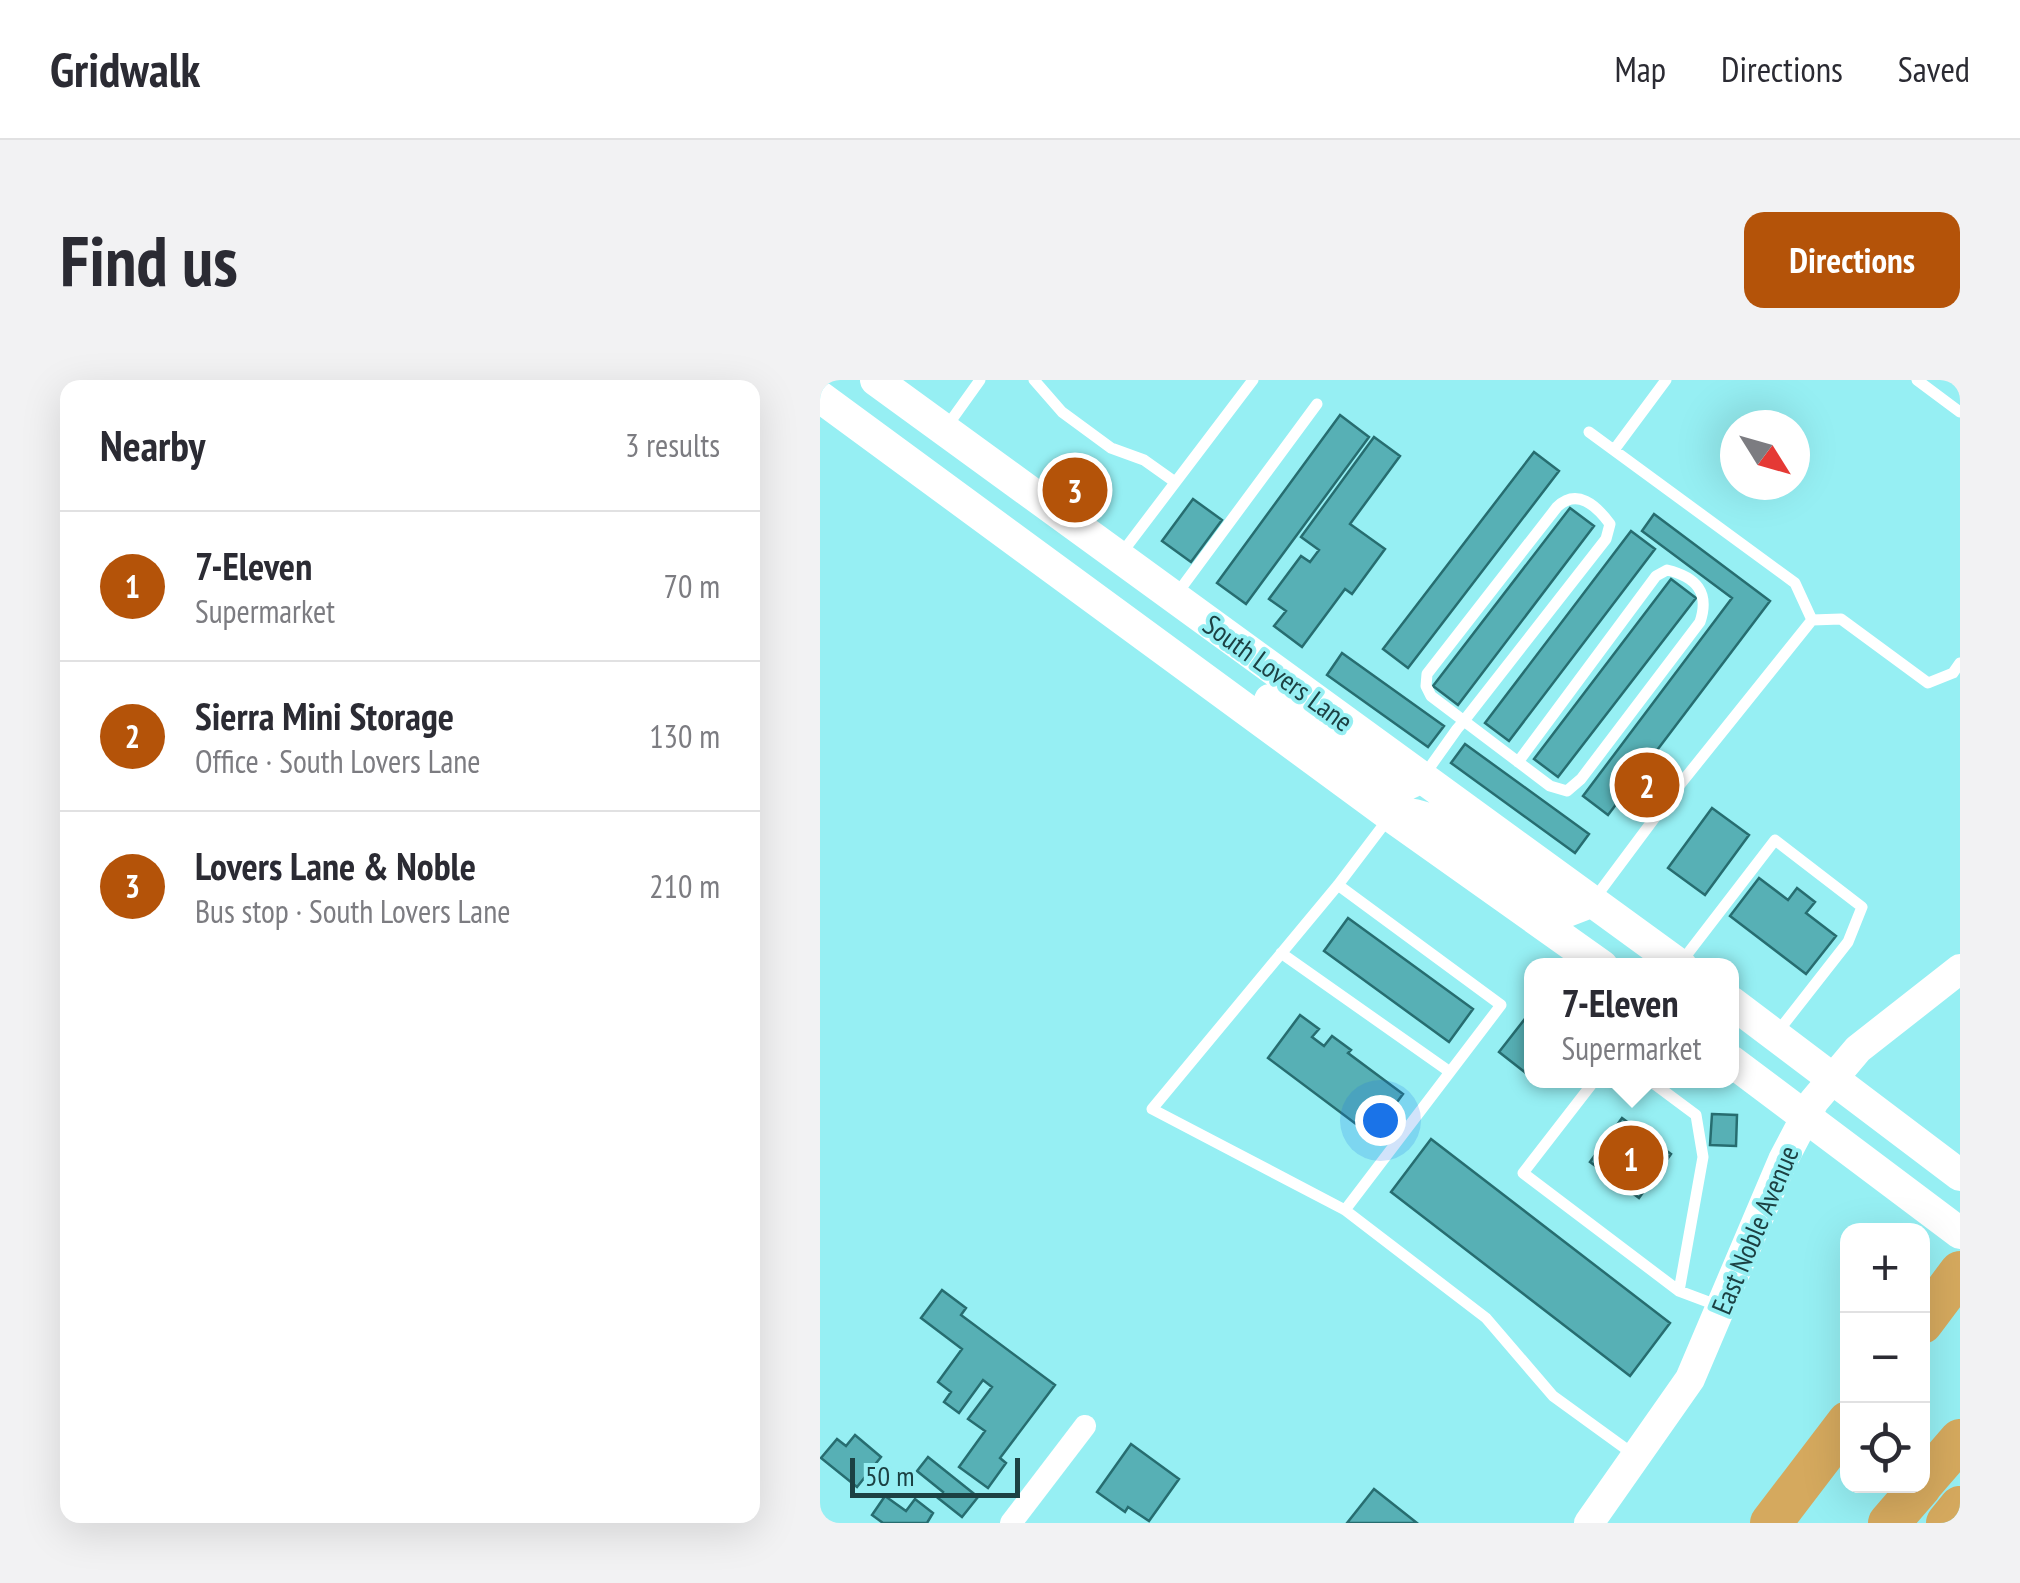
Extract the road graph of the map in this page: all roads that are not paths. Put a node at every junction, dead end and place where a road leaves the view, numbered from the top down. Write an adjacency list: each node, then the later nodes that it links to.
1 (876, 380): 10 (main road, South Lovers Lane)
2 (980, 380): 10 (lane)
3 (1034, 380): 13 (lane)
4 (1253, 380): 13 (lane)
5 (1666, 380): 12 (lane)
6 (1917, 380): 9 (lane)
7 (820, 398): 18 (main road, South Lovers Lane)
8 (1317, 404): 15 (lane)
9 (1960, 412)
10 (945, 429): 14 (main road, South Lovers Lane)
11 (1590, 432): 12 (lane)
12 (1614, 450): 16 (lane)
13 (1175, 482): 14 (lane)
14 (1118, 558): 15 (main road, South Lovers Lane)
15 (1174, 598): 21 (main road, South Lovers Lane)
16 (1812, 620): 17 (lane); 24 (lane)
17 (1960, 663)
18 (1202, 674): 21 (main road); 22 (main road, South Lovers Lane)
19 (1463, 722): 19 (lane); 20 (lane); 21 (lane)
20 (1518, 762): 20 (lane)
21 (1422, 777): 24 (main road, South Lovers Lane)
22 (1391, 816): 23 (lane); 24 (main road); 26 (main road, South Lovers Lane)
23 (1338, 885): 25 (lane); 33 (lane)
24 (1592, 901): 27 (main road, South Lovers Lane)
25 (1281, 953): 33 (lane); 39 (lane)
26 (1591, 958)
27 (1670, 958)
28 (1685, 958): 31 (lane)
29 (1960, 970): 34 (street, East Noble Avenue)
30 (1739, 1008): 31 (main road)
31 (1776, 1034): 34 (main road)
32 (1739, 1066): 37 (main road)
33 (1450, 1072): 39 (lane)
34 (1832, 1077): 37 (street, East Noble Avenue); 38 (main road)
35 (1589, 1088): 42 (lane)
36 (1660, 1088): 42 (lane)
37 (1805, 1116): 40 (main road); 43 (street, East Noble Avenue)
38 (1960, 1175)
39 (1345, 1210): 48 (lane)
40 (1960, 1234)
41 (1960, 1272): 44 (highway)
42 (1679, 1290): 43 (lane)
43 (1722, 1307): 48 (street, East Noble Avenue)
44 (1930, 1313)
45 (1085, 1426): 52 (street)
46 (1840, 1432): 54 (highway)
47 (1960, 1440): 49 (highway)
48 (1637, 1456): 53 (street, East Noble Avenue)
49 (1930, 1475)
50 (1914, 1493): 55 (highway)
51 (1960, 1508): 56 (highway)
52 (1012, 1523)
53 (1589, 1523)
54 (1771, 1523)
55 (1889, 1523)
56 (1947, 1523)

